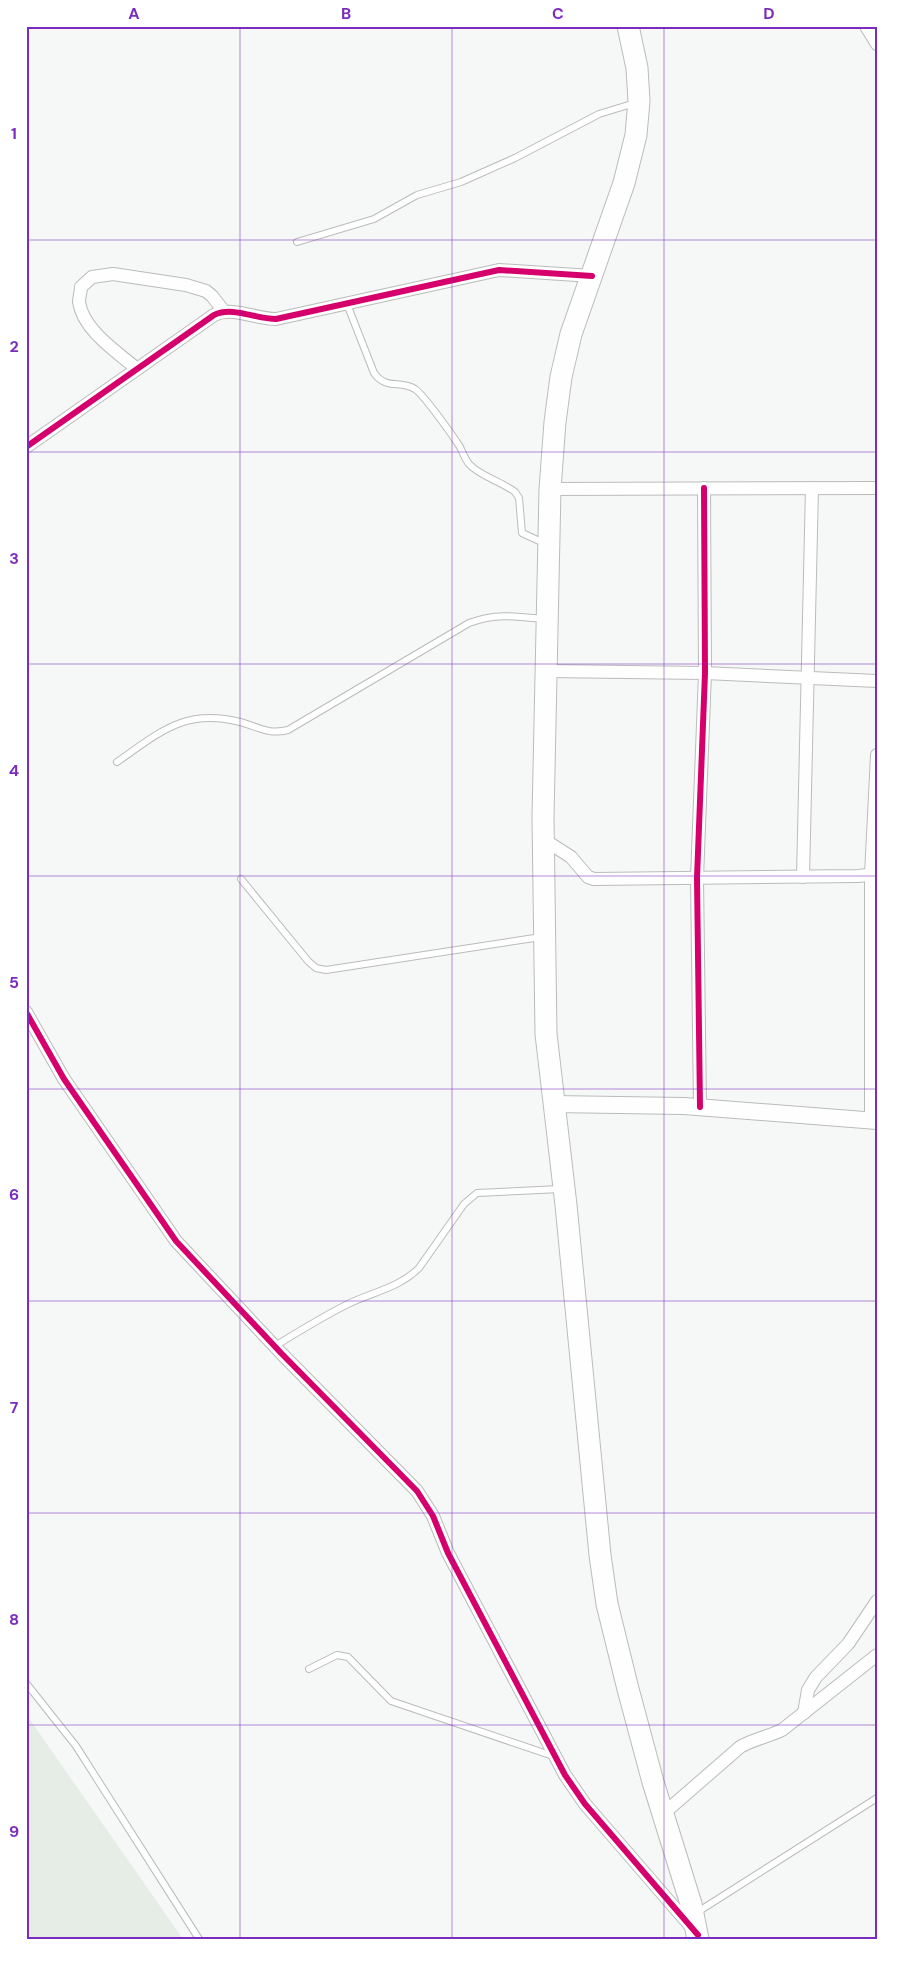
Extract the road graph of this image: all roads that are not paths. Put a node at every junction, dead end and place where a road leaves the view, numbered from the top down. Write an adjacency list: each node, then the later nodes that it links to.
1 (628, 26): 4 (highway)
2 (866, 26): 3 (street)
3 (877, 44)
4 (639, 101): 5 (lane); 6 (highway)
5 (297, 242)
6 (592, 276): 7 (street); 14 (highway)
7 (347, 304): 8 (street); 15 (lane)
8 (223, 310): 9 (street); 9 (street)
9 (137, 368): 10 (street)
10 (26, 447)
11 (704, 488): 12 (street); 14 (street); 18 (street)
12 (812, 488): 13 (street); 19 (street)
13 (877, 488)
14 (550, 489): 15 (highway)
15 (549, 545): 16 (highway)
16 (547, 619): 17 (highway); 22 (lane)
17 (546, 671): 18 (street); 23 (highway)
18 (705, 673): 19 (street); 26 (street)
19 (808, 678): 20 (street); 25 (street)
20 (877, 681)
21 (877, 755): 24 (street)
22 (117, 762)
23 (543, 838): 26 (street); 28 (highway)
24 (874, 875): 25 (street); 30 (street)
25 (804, 877): 26 (street)
26 (697, 878): 32 (street)
27 (242, 879): 28 (lane)
28 (544, 936): 31 (highway)
29 (26, 1012): 35 (street)
30 (874, 1018): 33 (street)
31 (553, 1104): 32 (street); 34 (highway)
32 (700, 1107): 33 (street)
33 (874, 1120)
34 (564, 1188): 35 (lane); 43 (highway)
35 (275, 1346): 41 (street)
36 (877, 1601): 40 (street)
37 (877, 1655): 40 (street)
38 (309, 1669): 41 (lane)
39 (26, 1683): 45 (lane)
40 (804, 1713): 43 (street)
41 (555, 1756): 44 (street)
42 (877, 1798): 44 (lane)
43 (663, 1814): 44 (highway)
44 (696, 1930)
45 (199, 1939)

